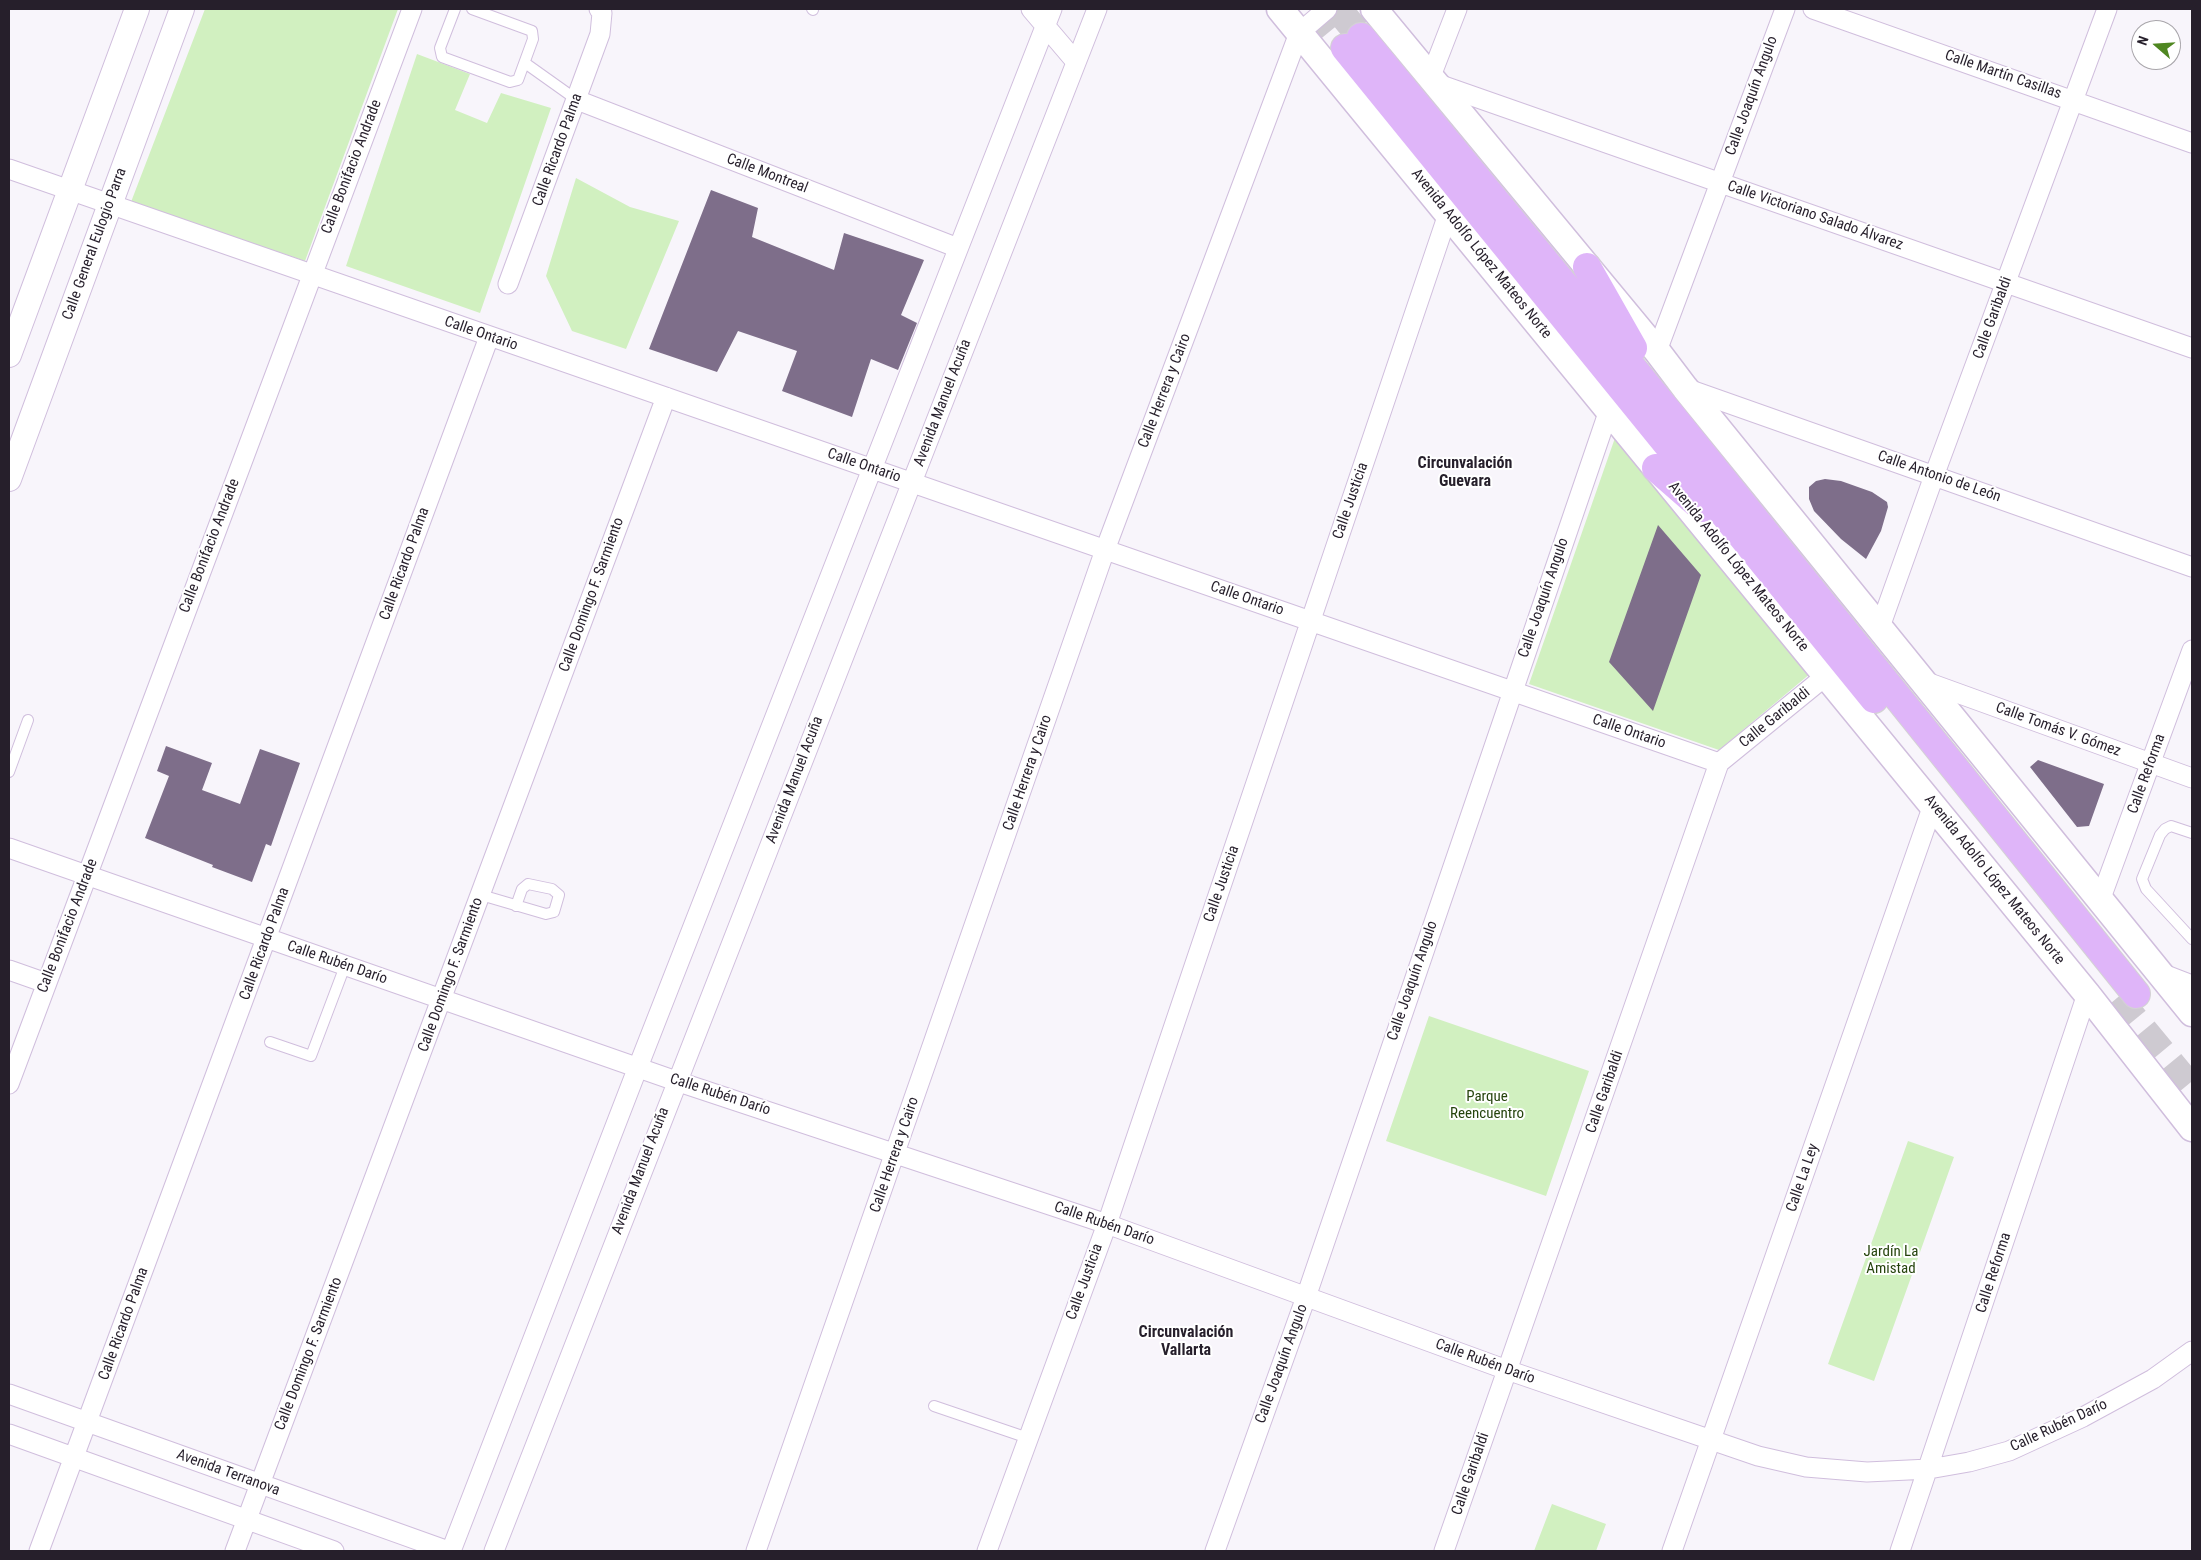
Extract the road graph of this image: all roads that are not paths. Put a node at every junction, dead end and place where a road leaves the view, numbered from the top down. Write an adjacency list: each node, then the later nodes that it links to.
1 (137, 9): 26 (street)
2 (182, 9): 27 (street, Calle General Eulogio Parra)
3 (412, 9): 31 (street, Calle Bonifacio Andrade)
4 (455, 9): 19 (lane)
5 (472, 9): 19 (lane)
6 (1032, 9): 16 (street)
7 (1097, 9): 18 (street, Avenida Manuel Acuña)
8 (1280, 9): 17 (main road, Avenida Adolfo López Mateos Norte)
9 (1327, 9): 17 (street, Calle Herrera y Cairo)
10 (1374, 9): 20 (main road)
11 (1457, 9): 20 (street)
12 (1785, 9): 25 (street, Calle Joaquín Angulo)
13 (1813, 9): 22 (street, Calle Martín Casillas)
14 (2107, 9): 22 (street, Calle Garibaldi)
15 (601, 11): 21 (street, Calle Ricardo Palma)
16 (1048, 17): 18 (street); 29 (street)
17 (1299, 33): 28 (main road, Avenida Adolfo López Mateos Norte); 47 (street, Calle Herrera y Cairo)
18 (1076, 62): 46 (street, Avenida Manuel Acuña)
19 (525, 63): 21 (lane)
20 (1435, 80): 25 (street, Calle Victoriano Salado Álvarez); 30 (main road)
21 (577, 100): 29 (street, Calle Montreal); 33 (street, Calle Ricardo Palma)
22 (2073, 100): 23 (street, Calle Martín Casillas); 32 (street, Calle Garibaldi)
23 (2192, 143)
24 (9, 169): 26 (street, Calle Ontario)
25 (1720, 182): 32 (street, Calle Victoriano Salado Álvarez); 36 (street, Calle Joaquín Angulo)
26 (70, 190): 27 (street, Calle Ontario); 37 (street)
27 (110, 204): 31 (street, Calle Ontario); 45 (street, Calle General Eulogio Parra)
28 (1448, 214): 40 (main road, Avenida Adolfo López Mateos Norte); 50 (street, Calle Justicia)
29 (958, 248): 42 (street)
30 (1587, 267): 36 (main road); 41 (main road)
31 (312, 276): 34 (street, Calle Ontario); 64 (street, Calle Bonifacio Andrade)
32 (2006, 282): 35 (street, Calle Victoriano Salado Álvarez); 44 (street, Calle Garibaldi)
33 (508, 284)
34 (489, 337): 39 (street, Calle Ontario); 68 (street, Calle Ricardo Palma)
35 (2192, 348)
36 (1657, 351): 38 (main road)
37 (9, 356)
38 (1685, 388): 44 (street, Calle Antonio de León); 51 (main road)
39 (666, 397): 42 (street, Calle Ontario); 65 (street, Calle Domingo F. Sarmiento)
40 (1609, 410): 43 (main road, Avenida Adolfo López Mateos Norte); 55 (street, Calle Joaquín Angulo)
41 (1671, 415): 48 (main road, Avenida Adolfo López Mateos Norte); 48 (main road, Avenida Adolfo López Mateos Norte)
42 (872, 468): 46 (street, Calle Ontario); 79 (street)
43 (1656, 468): 48 (main road); 53 (main road, Avenida Adolfo López Mateos Norte)
44 (1934, 476): 49 (street, Calle Antonio de León); 51 (street, Calle Garibaldi)
45 (9, 479)
46 (912, 483): 47 (street, Calle Ontario); 80 (street, Avenida Manuel Acuña)
47 (1105, 550): 50 (street, Calle Ontario); 83 (street, Calle Herrera y Cairo)
48 (1761, 560)
49 (2192, 567)
50 (1311, 621): 55 (street, Calle Ontario); 84 (street, Calle Justicia)
51 (1880, 627): 54 (main road)
52 (2192, 650): 58 (street, Calle Reforma)
53 (1827, 675): 57 (street, Calle Garibaldi); 61 (main road, Avenida Adolfo López Mateos Norte)
54 (1924, 681): 58 (street, Calle Tomás V. Gómez); 66 (main road)
55 (1512, 691): 57 (street, Calle Ontario); 85 (street, Calle Joaquín Angulo)
56 (28, 720): 59 (lane)
57 (1720, 763): 87 (street, Calle Garibaldi)
58 (2151, 764): 60 (street, Calle Tomás V. Gómez); 66 (street, Calle Reforma)
59 (9, 772)
60 (2192, 778)
61 (1933, 805): 75 (main road, Avenida Adolfo López Mateos Norte); 93 (street, Calle La Ley)
62 (2192, 833): 69 (lane)
63 (9, 848): 64 (street, Calle Rubén Darío)
64 (87, 876): 68 (street, Calle Rubén Darío); 73 (street, Calle Bonifacio Andrade)
65 (481, 895): 67 (lane); 76 (street, Calle Domingo F. Sarmiento)
66 (2101, 898): 72 (main road)
67 (516, 906)
68 (266, 939): 70 (street, Calle Rubén Darío); 90 (street, Calle Ricardo Palma)
69 (2192, 939)
70 (345, 966): 76 (street, Calle Rubén Darío); 78 (lane)
71 (9, 970): 73 (street)
72 (2160, 973): 74 (street); 77 (main road)
73 (46, 983): 81 (street, Calle Bonifacio Andrade)
74 (2192, 984)
75 (2087, 994): 82 (main road, Avenida Adolfo López Mateos Norte); 95 (street, Calle Reforma)
76 (442, 1000): 79 (street, Calle Rubén Darío); 96 (street, Calle Domingo F. Sarmiento)
77 (2192, 1013)
78 (270, 1042)
79 (638, 1067): 80 (street, Calle Rubén Darío); 101 (street)
80 (676, 1081): 83 (street, Calle Rubén Darío); 102 (street, Avenida Manuel Acuña)
81 (9, 1084)
82 (2192, 1128)
83 (896, 1153): 84 (street, Calle Rubén Darío); 103 (street, Calle Herrera y Cairo)
84 (1106, 1224): 85 (street, Calle Rubén Darío); 92 (street, Calle Justicia)
85 (1306, 1297): 87 (street, Calle Rubén Darío); 105 (street, Calle Joaquín Angulo)
86 (2192, 1351): 95 (street, Calle Rubén Darío)
87 (1507, 1370): 93 (street, Calle Rubén Darío); 106 (street, Calle Garibaldi)
88 (9, 1394): 90 (street, Avenida Terranova)
89 (934, 1406): 92 (lane)
90 (88, 1422): 94 (street, Calle Ricardo Palma); 96 (street, Avenida Terranova)
91 (9, 1434): 94 (street)
92 (1028, 1438): 104 (street, Calle Justicia)
93 (1712, 1440): 95 (street, Calle Rubén Darío); 107 (street, Calle La Ley)
94 (74, 1458): 97 (street); 98 (street, Calle Ricardo Palma)
95 (1929, 1469): 108 (street, Calle Reforma)
96 (259, 1485): 97 (street, Calle Domingo F. Sarmiento); 101 (street, Avenida Terranova)
97 (246, 1520): 99 (street, Calle Domingo F. Sarmiento); 100 (street)
98 (39, 1551)
99 (234, 1551)
100 (334, 1551)
101 (450, 1551)
102 (494, 1551)
103 (756, 1551)
104 (987, 1551)
105 (1215, 1551)
106 (1444, 1551)
107 (1672, 1551)
108 (1900, 1551)

